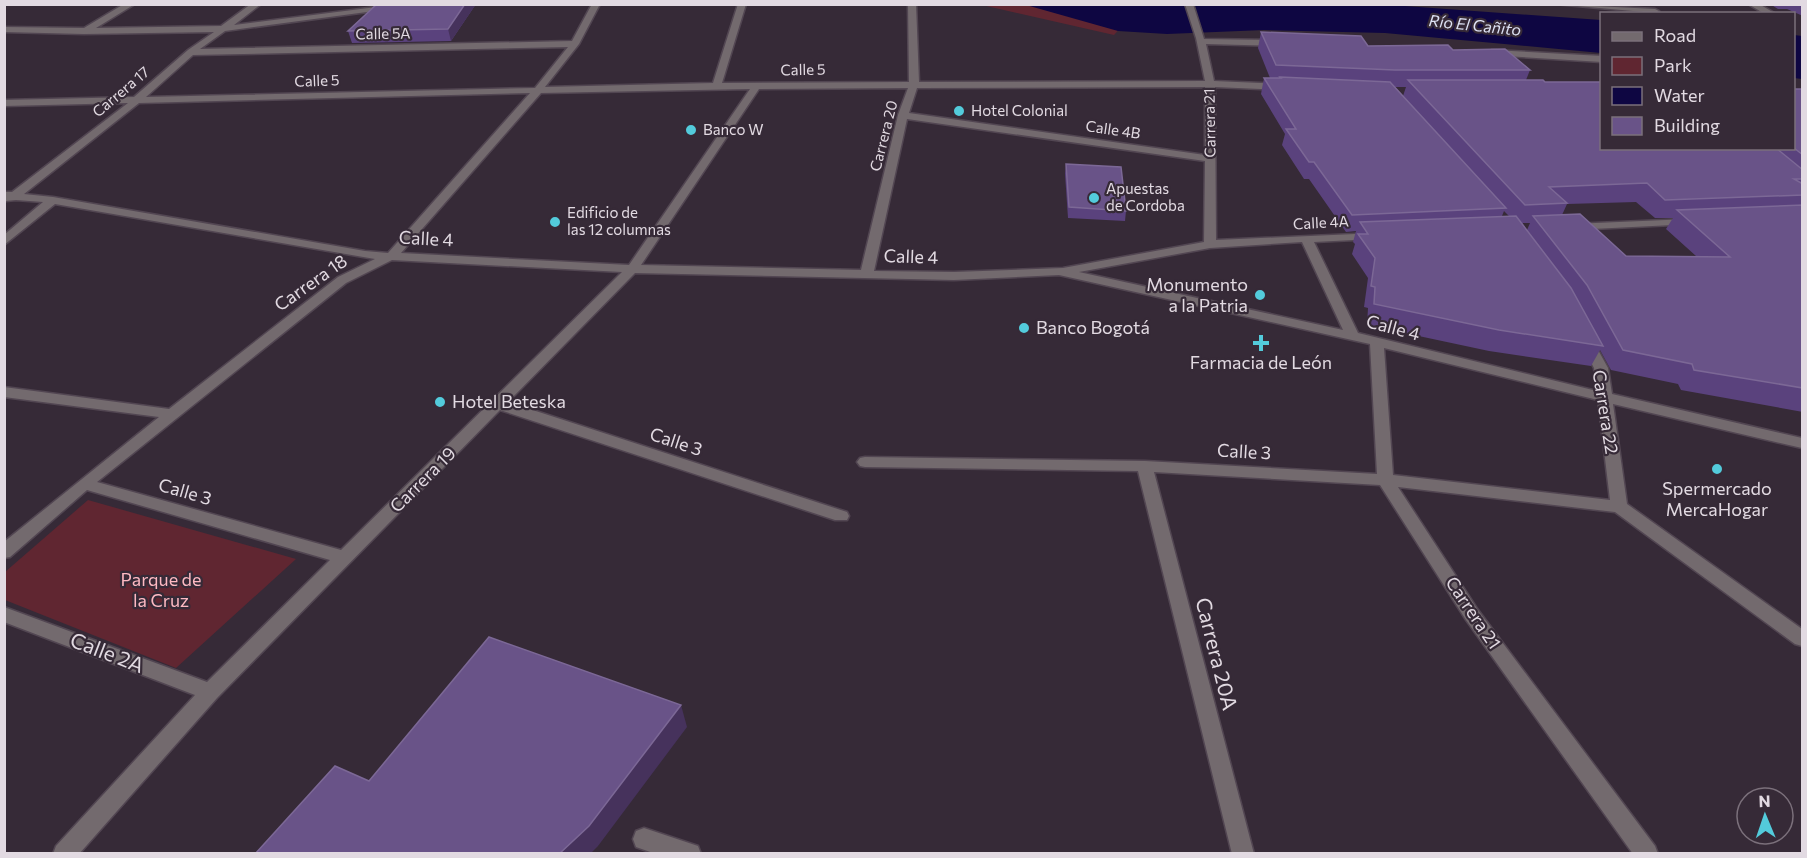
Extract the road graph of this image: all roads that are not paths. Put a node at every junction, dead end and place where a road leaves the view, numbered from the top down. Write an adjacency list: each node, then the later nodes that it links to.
1 (131, 4): 16 (street)
2 (257, 4): 15 (street, Carrera 17)
3 (423, 4): 11 (street)
4 (596, 4): 18 (street, Carrera 18)
5 (742, 4): 26 (street)
6 (912, 4): 23 (street, Carrera 20)
7 (1189, 4): 17 (street, Carrera 21)
8 (1559, 4): 10 (street)
9 (1752, 4): 13 (street)
10 (1570, 5): 12 (street)
11 (404, 6): 15 (street)
12 (1655, 11)
13 (1768, 12)
14 (4, 29): 16 (street)
15 (221, 29): 16 (street); 20 (street, Carrera 17)
16 (84, 31)
17 (1201, 40): 19 (street); 24 (street, Carrera 21)
18 (574, 44): 20 (street, Calle 5A); 28 (street, Carrera 18)
19 (1284, 44)
20 (191, 52): 29 (street, Carrera 17)
21 (1484, 53): 22 (street)
22 (1600, 59)
23 (914, 84): 24 (street, Calle 5); 25 (street, Calle 5); 31 (street, Carrera 20)
24 (1210, 84): 27 (street, Calle 5); 32 (street, Carrera 21)
25 (757, 85): 26 (street, Calle 5); 42 (street, Carrera 19)
26 (717, 86): 28 (street, Calle 5)
27 (1293, 88)
28 (539, 89): 29 (street, Calle 5); 41 (street, Carrera 18)
29 (136, 101): 30 (street, Calle 5); 33 (street, Carrera 17)
30 (4, 103)
31 (903, 115): 32 (street, Calle 4B); 44 (street, Carrera 20)
32 (1211, 159): 40 (street, Carrera 21)
33 (7, 198): 34 (street, Calle 4)
34 (53, 200): 39 (street); 41 (street, Calle 4)
35 (1698, 222): 36 (street)
36 (1558, 228)
37 (1386, 235): 38 (street, Calle 4A)
38 (1306, 238): 40 (street, Calle 4A); 46 (street)
39 (4, 242)
40 (1209, 244): 43 (street, Calle 4A)
41 (393, 255): 42 (street, Calle 4); 51 (street, Carrera 18)
42 (632, 269): 44 (street, Calle 4); 50 (street, Carrera 19)
43 (1059, 271): 44 (street, Calle 4); 46 (street, Calle 4)
44 (867, 273)
45 (1579, 327): 49 (street, Carrera 22)
46 (1353, 336): 47 (street, Calle 4)
47 (1377, 343): 49 (street, Calle 4); 55 (street, Carrera 21)
48 (4, 392): 51 (street)
49 (1605, 397): 52 (street, Calle 4); 57 (street, Carrera 22)
50 (498, 404): 58 (street, Calle 3); 60 (street, Carrera 19)
51 (172, 414): 56 (street, Carrera 18)
52 (1803, 443)
53 (865, 462): 54 (street, Calle 3)
54 (1145, 466): 55 (street, Calle 3); 67 (street, Carrera 20A)
55 (1385, 480): 57 (street, Calle 3); 68 (street, Carrera 21)
56 (84, 484): 59 (street, Carrera 18); 60 (street, Calle 3)
57 (1619, 507): 62 (street)
58 (841, 516)
59 (4, 552)
60 (345, 558): 63 (street, Carrera 19)
61 (4, 614): 63 (street, Calle 2A)
62 (1803, 639)
63 (210, 692): 65 (street, Carrera 19)
64 (644, 839): 66 (street)
65 (64, 854)
66 (690, 854)
67 (1243, 854)
68 (1647, 854)

